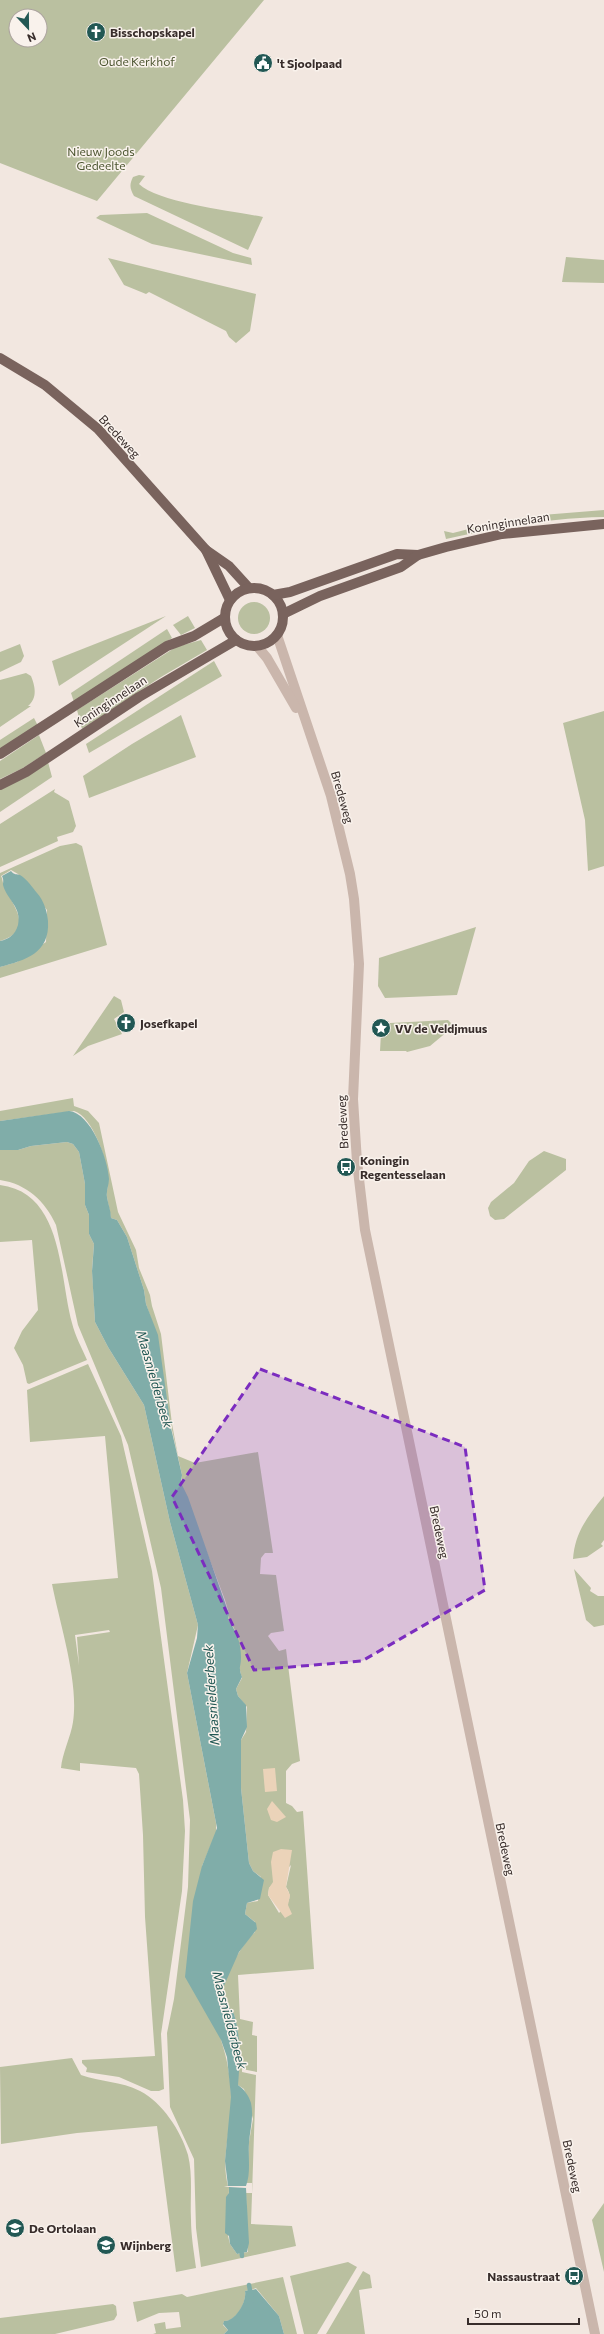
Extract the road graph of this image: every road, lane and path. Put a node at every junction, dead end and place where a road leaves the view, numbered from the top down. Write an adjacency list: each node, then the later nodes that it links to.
1 (0, 358): 3 (main road, Bredeweg)
2 (604, 524): 4 (main road, Koninginnelaan)
3 (206, 550): 5 (main road, Bredeweg); 7 (main road, Bredeweg)
4 (418, 555): 6 (main road, Koninginnelaan); 8 (main road, Koninginnelaan)
5 (249, 588): 6 (main road); 7 (main road)
6 (273, 595): 8 (main road)
7 (230, 600): 9 (main road)
8 (283, 614): 10 (main road)
9 (224, 618): 11 (main road); 14 (main road, Koninginnelaan)
10 (277, 635): 12 (main road); 13 (street, Bredeweg)
11 (236, 640): 12 (main road); 15 (main road, Koninginnelaan)
12 (257, 646): 13 (street, Bredeweg)
13 (308, 731): 16 (street, Bredeweg)
14 (0, 754)
15 (0, 785)
16 (595, 2334)

